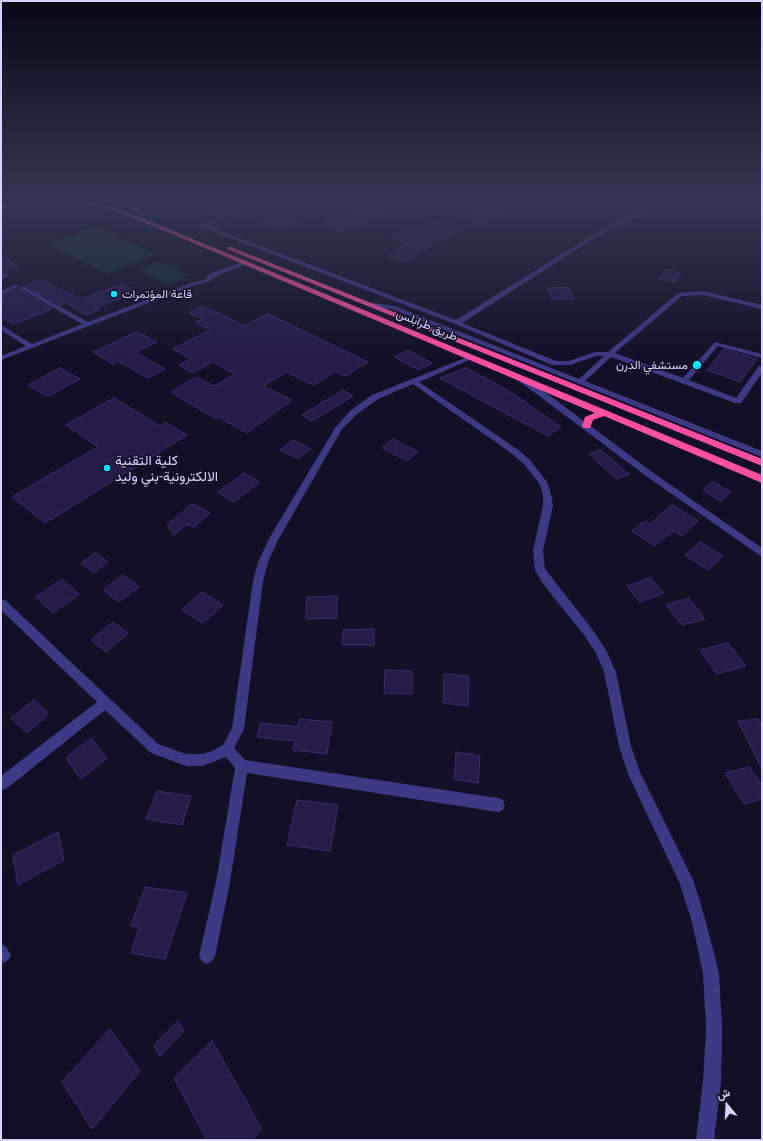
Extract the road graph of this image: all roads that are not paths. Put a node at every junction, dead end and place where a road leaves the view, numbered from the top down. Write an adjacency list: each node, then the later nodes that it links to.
1 (224, 254): 5 (highway, طريق طرابلس)
2 (246, 254): 7 (highway)
3 (277, 254): 9 (street)
4 (566, 254): 9 (street)
5 (245, 263): 10 (street); 15 (highway, طريق طرابلس)
6 (1, 293): 10 (street)
7 (368, 304): 20 (street); 25 (highway)
8 (762, 307): 13 (street)
9 (457, 323): 13 (street)
10 (88, 325): 12 (street)
11 (1, 327): 12 (street)
12 (31, 346): 16 (street)
13 (610, 354): 17 (street); 20 (street)
14 (762, 356): 21 (street)
15 (472, 357): 18 (highway, طريق طرابلس); 19 (street)
16 (1, 358)
17 (762, 368)
18 (517, 375): 22 (highway, طريق طرابلس); 23 (street)
19 (413, 381): 30 (street); 35 (street)
20 (580, 381): 24 (street)
21 (684, 381)
22 (606, 413): 23 (highway); 26 (highway, طريق طرابلس)
23 (587, 426): 27 (street)
24 (762, 454)
25 (762, 463)
26 (762, 479)
27 (762, 554)
28 (1, 602): 29 (street)
29 (106, 702): 30 (street); 32 (street)
30 (227, 749): 31 (street)
31 (242, 766): 33 (street); 34 (street)
32 (1, 784)
33 (498, 805)
34 (206, 956)
35 (705, 1140)

